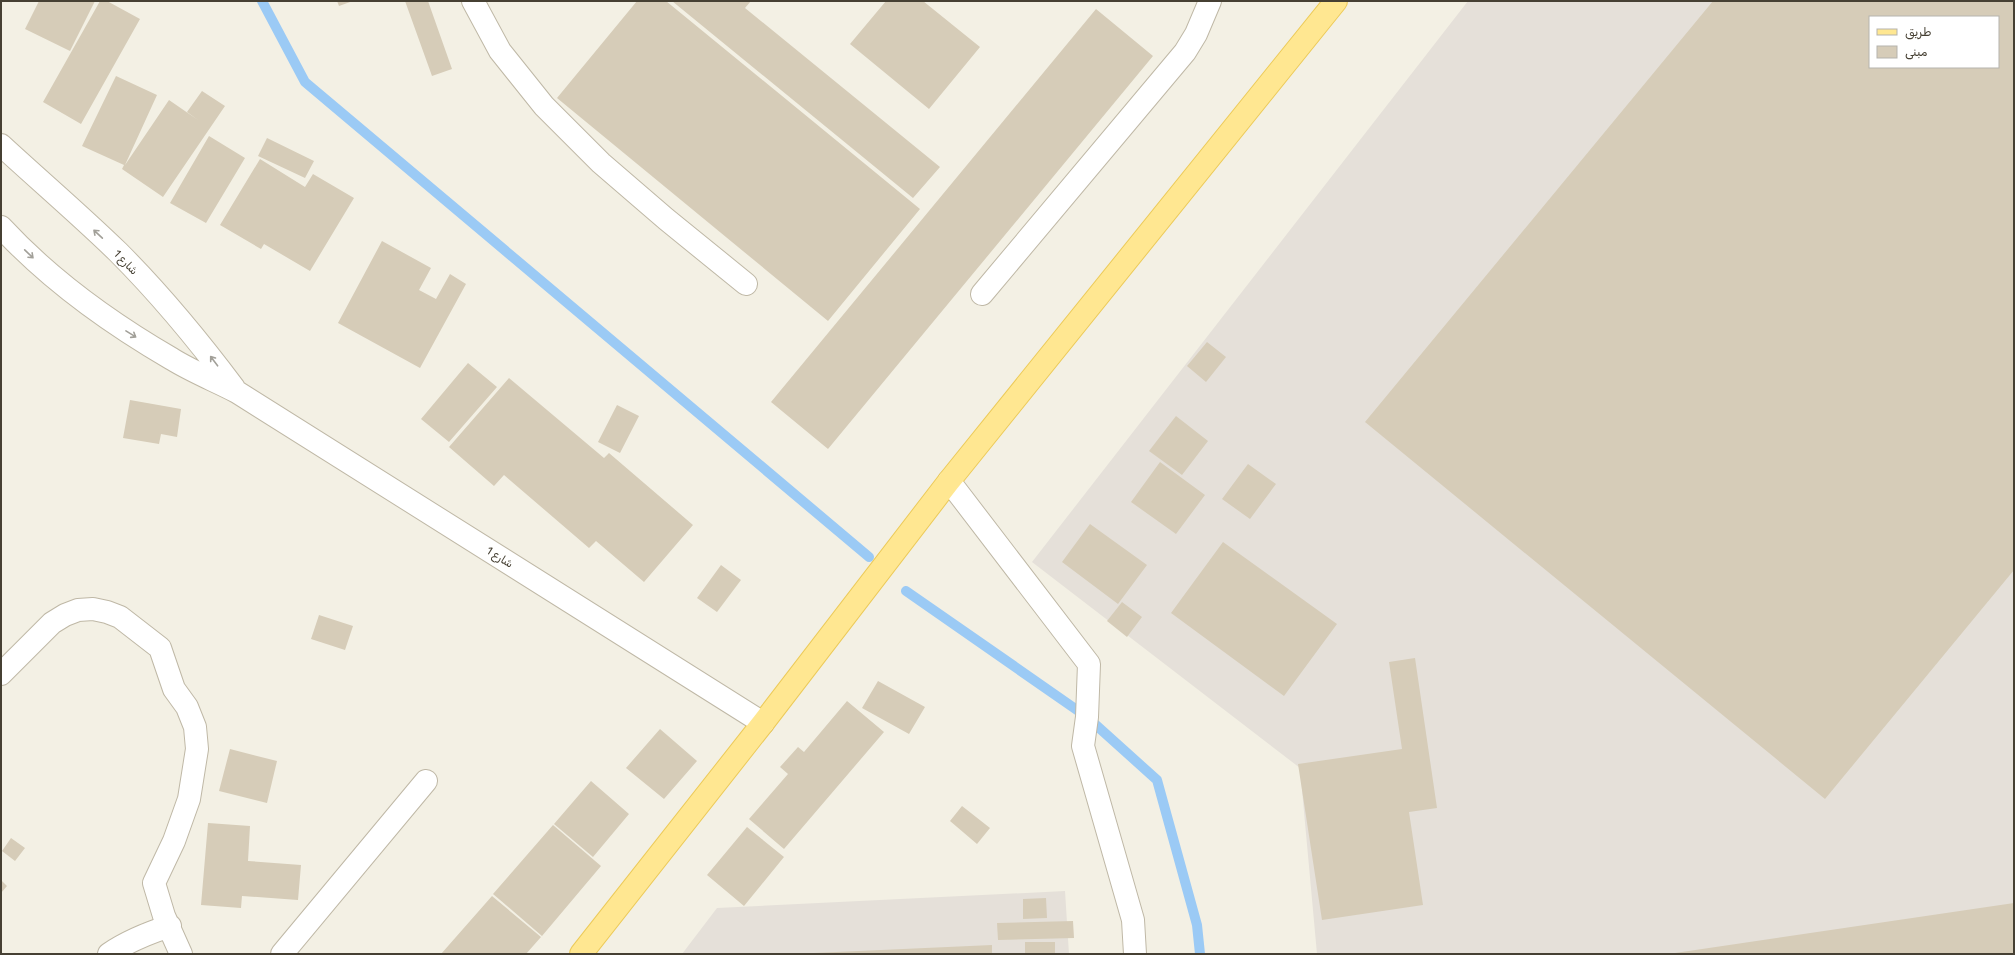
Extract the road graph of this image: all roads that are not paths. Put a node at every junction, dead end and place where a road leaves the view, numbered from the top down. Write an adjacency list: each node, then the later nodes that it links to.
1 (473, 1): 6 (street)
2 (1210, 1): 7 (street)
3 (1336, 1): 9 (main road)
4 (1, 145): 8 (street, شارع 1, one-way to 4)
5 (1, 227): 8 (street, شارع 1, one-way to 8)
6 (746, 284)
7 (982, 294)
8 (237, 392): 11 (street, شارع 1)
9 (949, 481): 11 (main road); 18 (street)
10 (1, 674): 13 (street)
11 (763, 723): 17 (main road)
12 (426, 781): 16 (street)
13 (170, 926): 14 (street); 15 (street)
14 (109, 954)
15 (181, 954)
16 (282, 954)
17 (581, 954)
18 (1136, 954)

